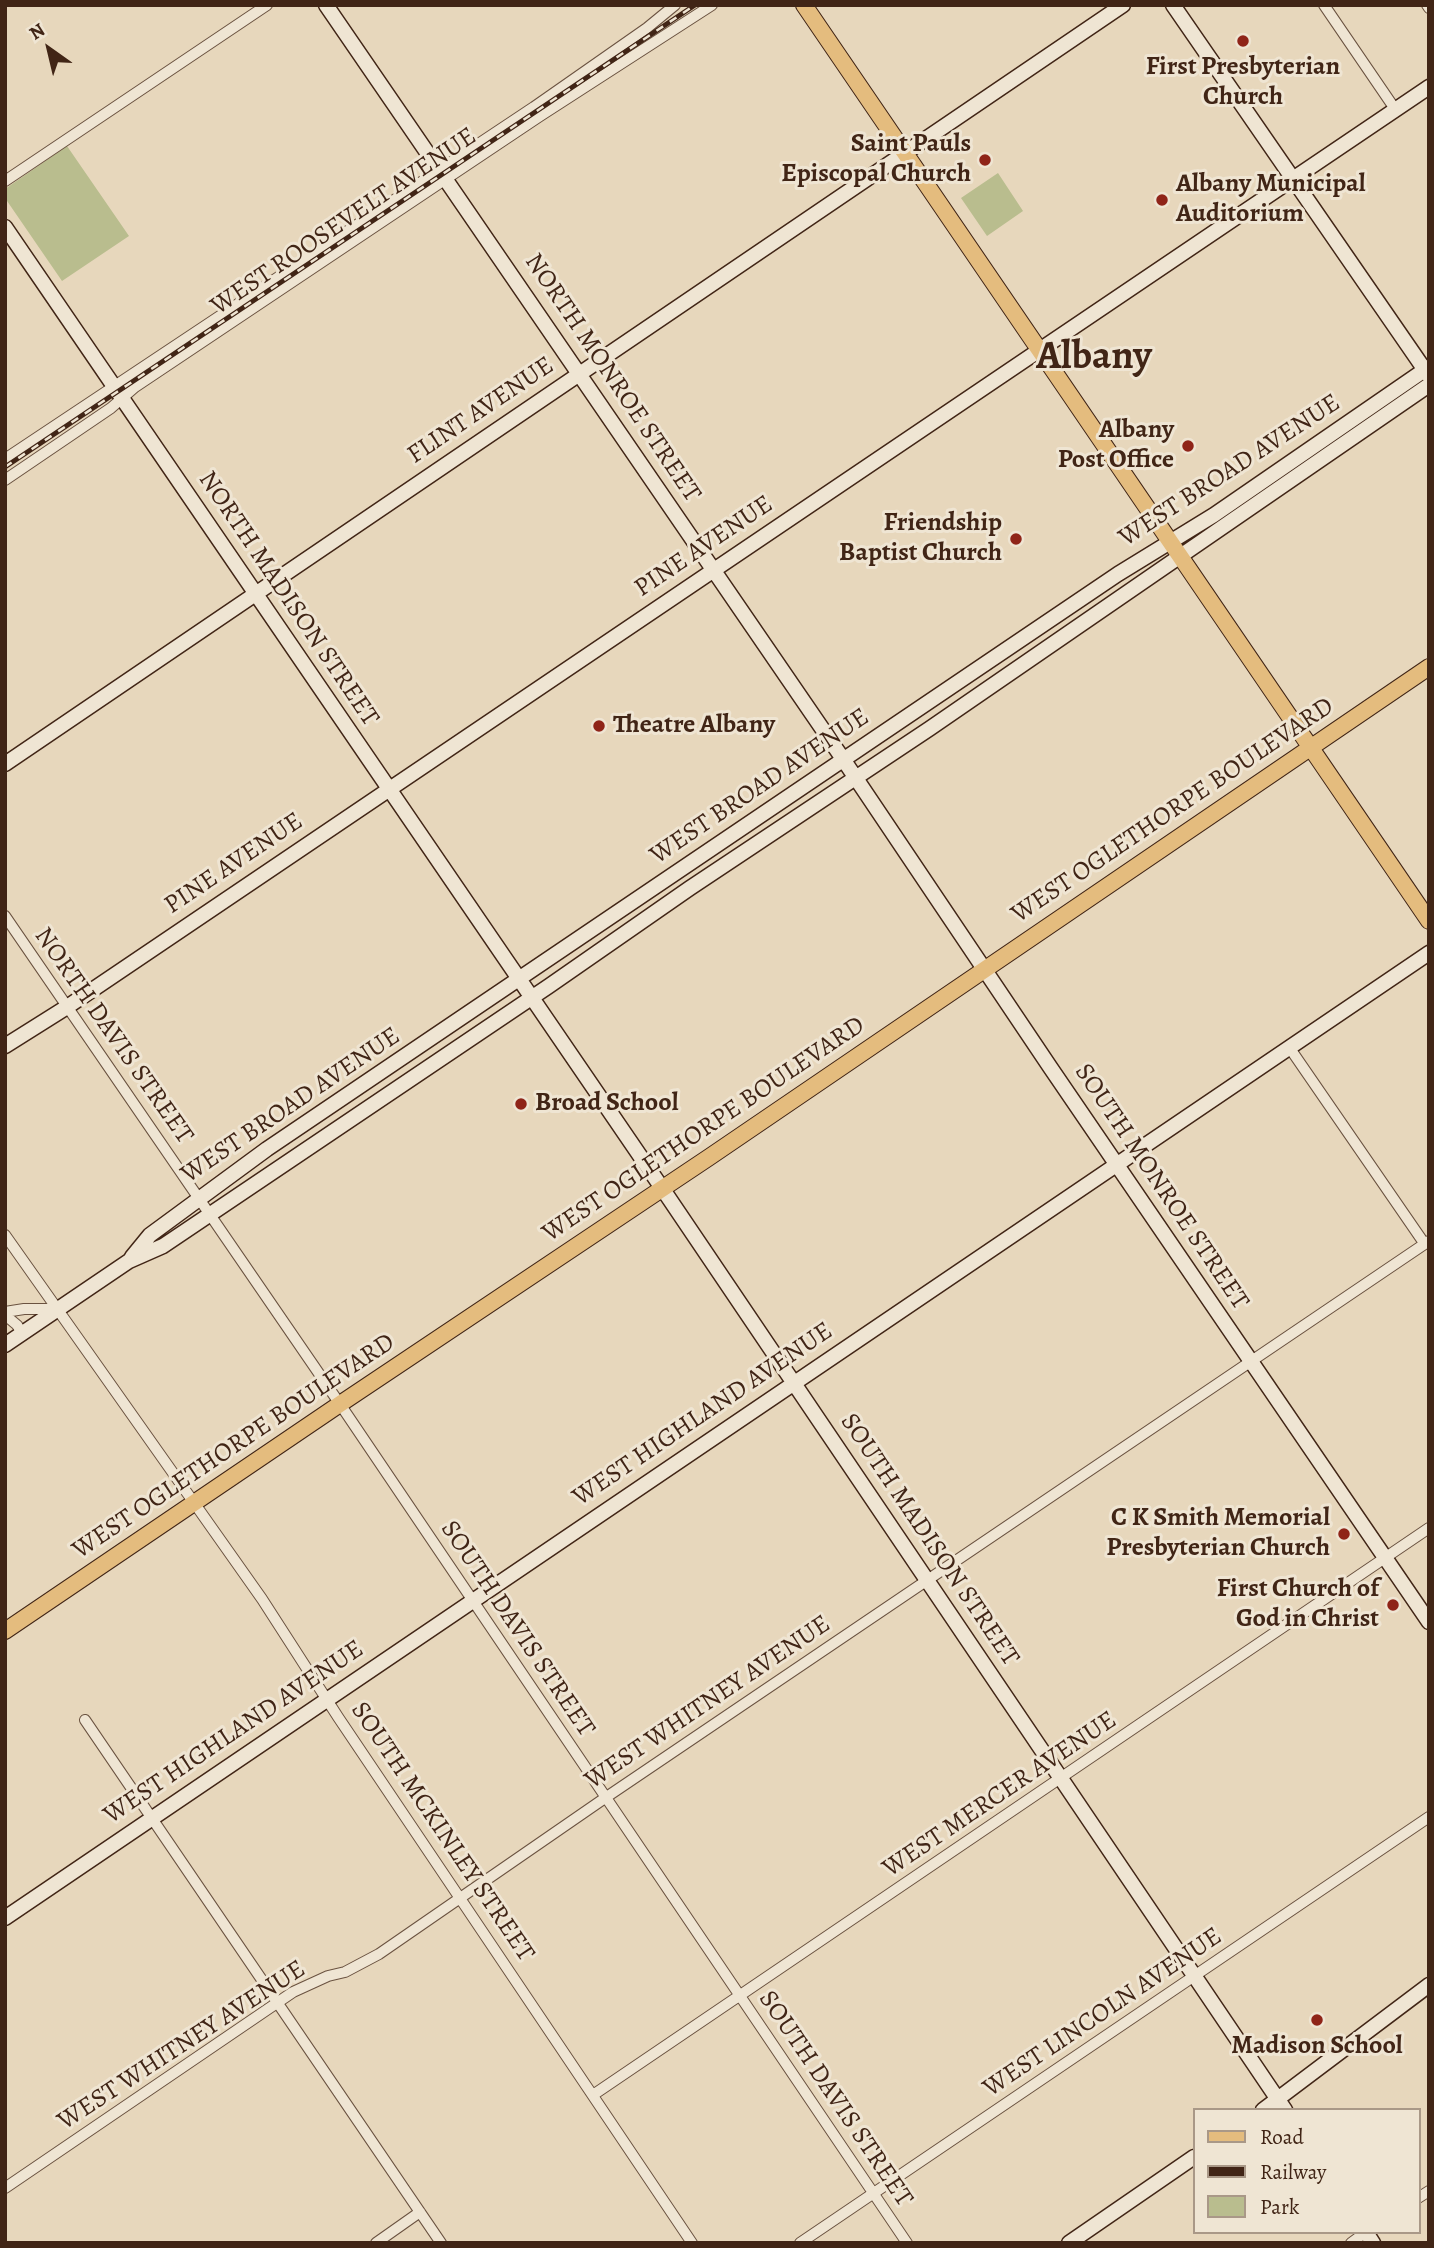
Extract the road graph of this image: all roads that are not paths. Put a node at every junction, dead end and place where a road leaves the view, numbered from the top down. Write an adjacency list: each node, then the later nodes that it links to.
1 (267, 5): 14 (street)
2 (326, 5): 12 (main road, NORTH MONROE STREET)
3 (675, 5): 12 (street, WEST ROOSEVELT AVENUE)
4 (712, 5): 12 (street, WEST ROOSEVELT AVENUE)
5 (804, 5): 11 (main road)
6 (1123, 5): 11 (main road, FLINT AVENUE)
7 (1173, 5): 13 (main road)
8 (1324, 5): 10 (street)
9 (1429, 87): 10 (main road, PINE AVENUE)
10 (1395, 109): 13 (main road, PINE AVENUE)
11 (905, 153): 16 (main road); 18 (main road, FLINT AVENUE)
12 (443, 175): 18 (main road, NORTH MONROE STREET); 20 (street, WEST ROOSEVELT AVENUE)
13 (1293, 180): 16 (main road, PINE AVENUE); 17 (main road)
14 (5, 181)
15 (5, 227): 20 (main road, NORTH MADISON STREET)
16 (1040, 350): 23 (main road); 25 (main road, PINE AVENUE)
17 (1427, 371): 23 (main road, WEST BROAD AVENUE)
18 (580, 374): 25 (main road, NORTH MONROE STREET); 26 (main road, FLINT AVENUE)
19 (1429, 385): 24 (main road, WEST BROAD AVENUE)
20 (118, 392): 21 (street, WEST ROOSEVELT AVENUE); 22 (street, WEST ROOSEVELT AVENUE); 26 (main road, NORTH MADISON STREET)
21 (5, 459)
22 (5, 480)
23 (1170, 541): 24 (main road); 29 (main road, WEST BROAD AVENUE)
24 (1180, 556): 28 (main road); 31 (main road, WEST BROAD AVENUE)
25 (713, 569): 29 (main road, NORTH MONROE STREET); 32 (main road, PINE AVENUE)
26 (255, 594): 30 (main road, FLINT AVENUE); 32 (main road, NORTH MADISON STREET)
27 (1429, 667): 28 (main road, WEST OGLETHORPE BOULEVARD)
28 (1311, 747): 34 (main road); 36 (main road, WEST OGLETHORPE BOULEVARD)
29 (843, 759): 31 (main road, NORTH MONROE STREET); 37 (main road, WEST BROAD AVENUE)
30 (5, 764)
31 (856, 779): 36 (main road, SOUTH MONROE STREET); 38 (main road, WEST BROAD AVENUE)
32 (388, 789): 37 (main road, NORTH MADISON STREET); 39 (main road, PINE AVENUE)
33 (5, 916): 39 (street, NORTH DAVIS STREET)
34 (1429, 921)
35 (1429, 953): 41 (main road, WEST HIGHLAND AVENUE)
36 (984, 970): 42 (main road, SOUTH MONROE STREET); 43 (main road, WEST OGLETHORPE BOULEVARD)
37 (520, 979): 38 (main road, NORTH MADISON STREET); 44 (main road, WEST BROAD AVENUE)
38 (531, 998): 43 (main road, SOUTH MADISON STREET); 45 (main road, WEST BROAD AVENUE)
39 (67, 1007): 40 (main road, PINE AVENUE); 44 (street, NORTH DAVIS STREET)
40 (5, 1046)
41 (1289, 1048): 42 (main road, WEST HIGHLAND AVENUE); 47 (street)
42 (1116, 1164): 53 (main road, SOUTH MONROE STREET); 54 (main road, WEST HIGHLAND AVENUE)
43 (662, 1188): 54 (main road, SOUTH MADISON STREET); 55 (main road, WEST OGLETHORPE BOULEVARD)
44 (199, 1198): 45 (street, NORTH DAVIS STREET); 48 (main road, WEST BROAD AVENUE)
45 (209, 1214): 48 (main road, WEST BROAD AVENUE); 55 (street, SOUTH DAVIS STREET)
46 (5, 1235): 49 (street, SOUTH MCKINLEY STREET)
47 (1427, 1242): 53 (street, WEST WHITNEY AVENUE)
48 (129, 1261): 49 (main road, WEST BROAD AVENUE)
49 (58, 1310): 50 (street); 51 (main road, WEST BROAD AVENUE); 56 (street, SOUTH MCKINLEY STREET)
50 (5, 1314): 51 (street)
51 (22, 1334): 52 (main road, WEST BROAD AVENUE)
52 (5, 1345)
53 (1251, 1362): 58 (main road, SOUTH MONROE STREET); 59 (street, WEST WHITNEY AVENUE)
54 (793, 1384): 59 (main road, SOUTH MADISON STREET); 60 (main road, WEST HIGHLAND AVENUE)
55 (340, 1404): 56 (main road, WEST OGLETHORPE BOULEVARD); 60 (street, SOUTH DAVIS STREET)
56 (195, 1503): 62 (main road, WEST OGLETHORPE BOULEVARD); 63 (street, SOUTH MCKINLEY STREET)
57 (1429, 1528): 58 (street, WEST MERCER AVENUE)
58 (1385, 1559): 61 (main road, SOUTH MONROE STREET); 65 (street, WEST MERCER AVENUE)
59 (927, 1579): 65 (main road, SOUTH MADISON STREET); 66 (street, WEST WHITNEY AVENUE)
60 (472, 1600): 63 (main road, WEST HIGHLAND AVENUE); 66 (street, SOUTH DAVIS STREET)
61 (1429, 1622)
62 (5, 1631)
63 (327, 1699): 68 (main road, WEST HIGHLAND AVENUE); 69 (street, SOUTH MCKINLEY STREET)
64 (85, 1720): 68 (street)
65 (1060, 1778): 71 (main road, SOUTH MADISON STREET); 73 (street, WEST MERCER AVENUE)
66 (605, 1798): 69 (street, WEST WHITNEY AVENUE); 73 (street, SOUTH DAVIS STREET)
67 (1429, 1817): 71 (street, WEST LINCOLN AVENUE)
68 (152, 1820): 70 (main road, WEST HIGHLAND AVENUE); 74 (street)
69 (459, 1897): 74 (street, WEST WHITNEY AVENUE); 75 (street, SOUTH MCKINLEY STREET)
70 (5, 1918)
71 (1195, 1975): 76 (main road, SOUTH MADISON STREET); 79 (street, WEST LINCOLN AVENUE)
72 (1429, 1985): 76 (main road)
73 (740, 1997): 75 (street, WEST MERCER AVENUE); 79 (street, SOUTH DAVIS STREET)
74 (278, 2003): 78 (street, WEST WHITNEY AVENUE); 80 (street)
75 (593, 2095): 83 (street, SOUTH MCKINLEY STREET)
76 (1282, 2105)
77 (1192, 2158): 86 (main road)
78 (5, 2188)
79 (874, 2192): 84 (street, WEST LINCOLN AVENUE); 85 (street, SOUTH DAVIS STREET)
80 (420, 2212): 81 (street); 82 (street)
81 (376, 2243)
82 (441, 2243)
83 (692, 2243)
84 (800, 2243)
85 (907, 2243)
86 (1069, 2243)

